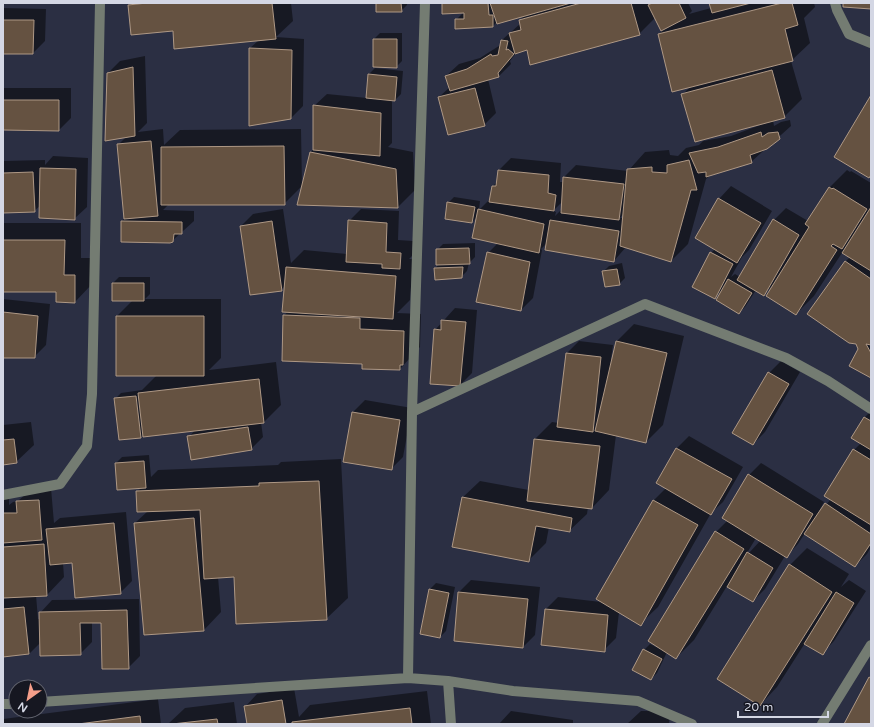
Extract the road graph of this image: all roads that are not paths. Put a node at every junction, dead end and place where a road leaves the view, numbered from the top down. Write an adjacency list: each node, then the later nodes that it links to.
1 (100, 3): 7 (street)
2 (426, 3): 6 (street)
3 (835, 3): 4 (street)
4 (871, 43)
5 (871, 409): 6 (street)
6 (412, 412): 9 (street)
7 (3, 495)
8 (871, 645): 14 (street)
9 (408, 678): 10 (street); 11 (street)
10 (448, 681): 12 (street); 13 (street)
11 (48, 701)
12 (451, 724)
13 (692, 724)
14 (822, 724)

